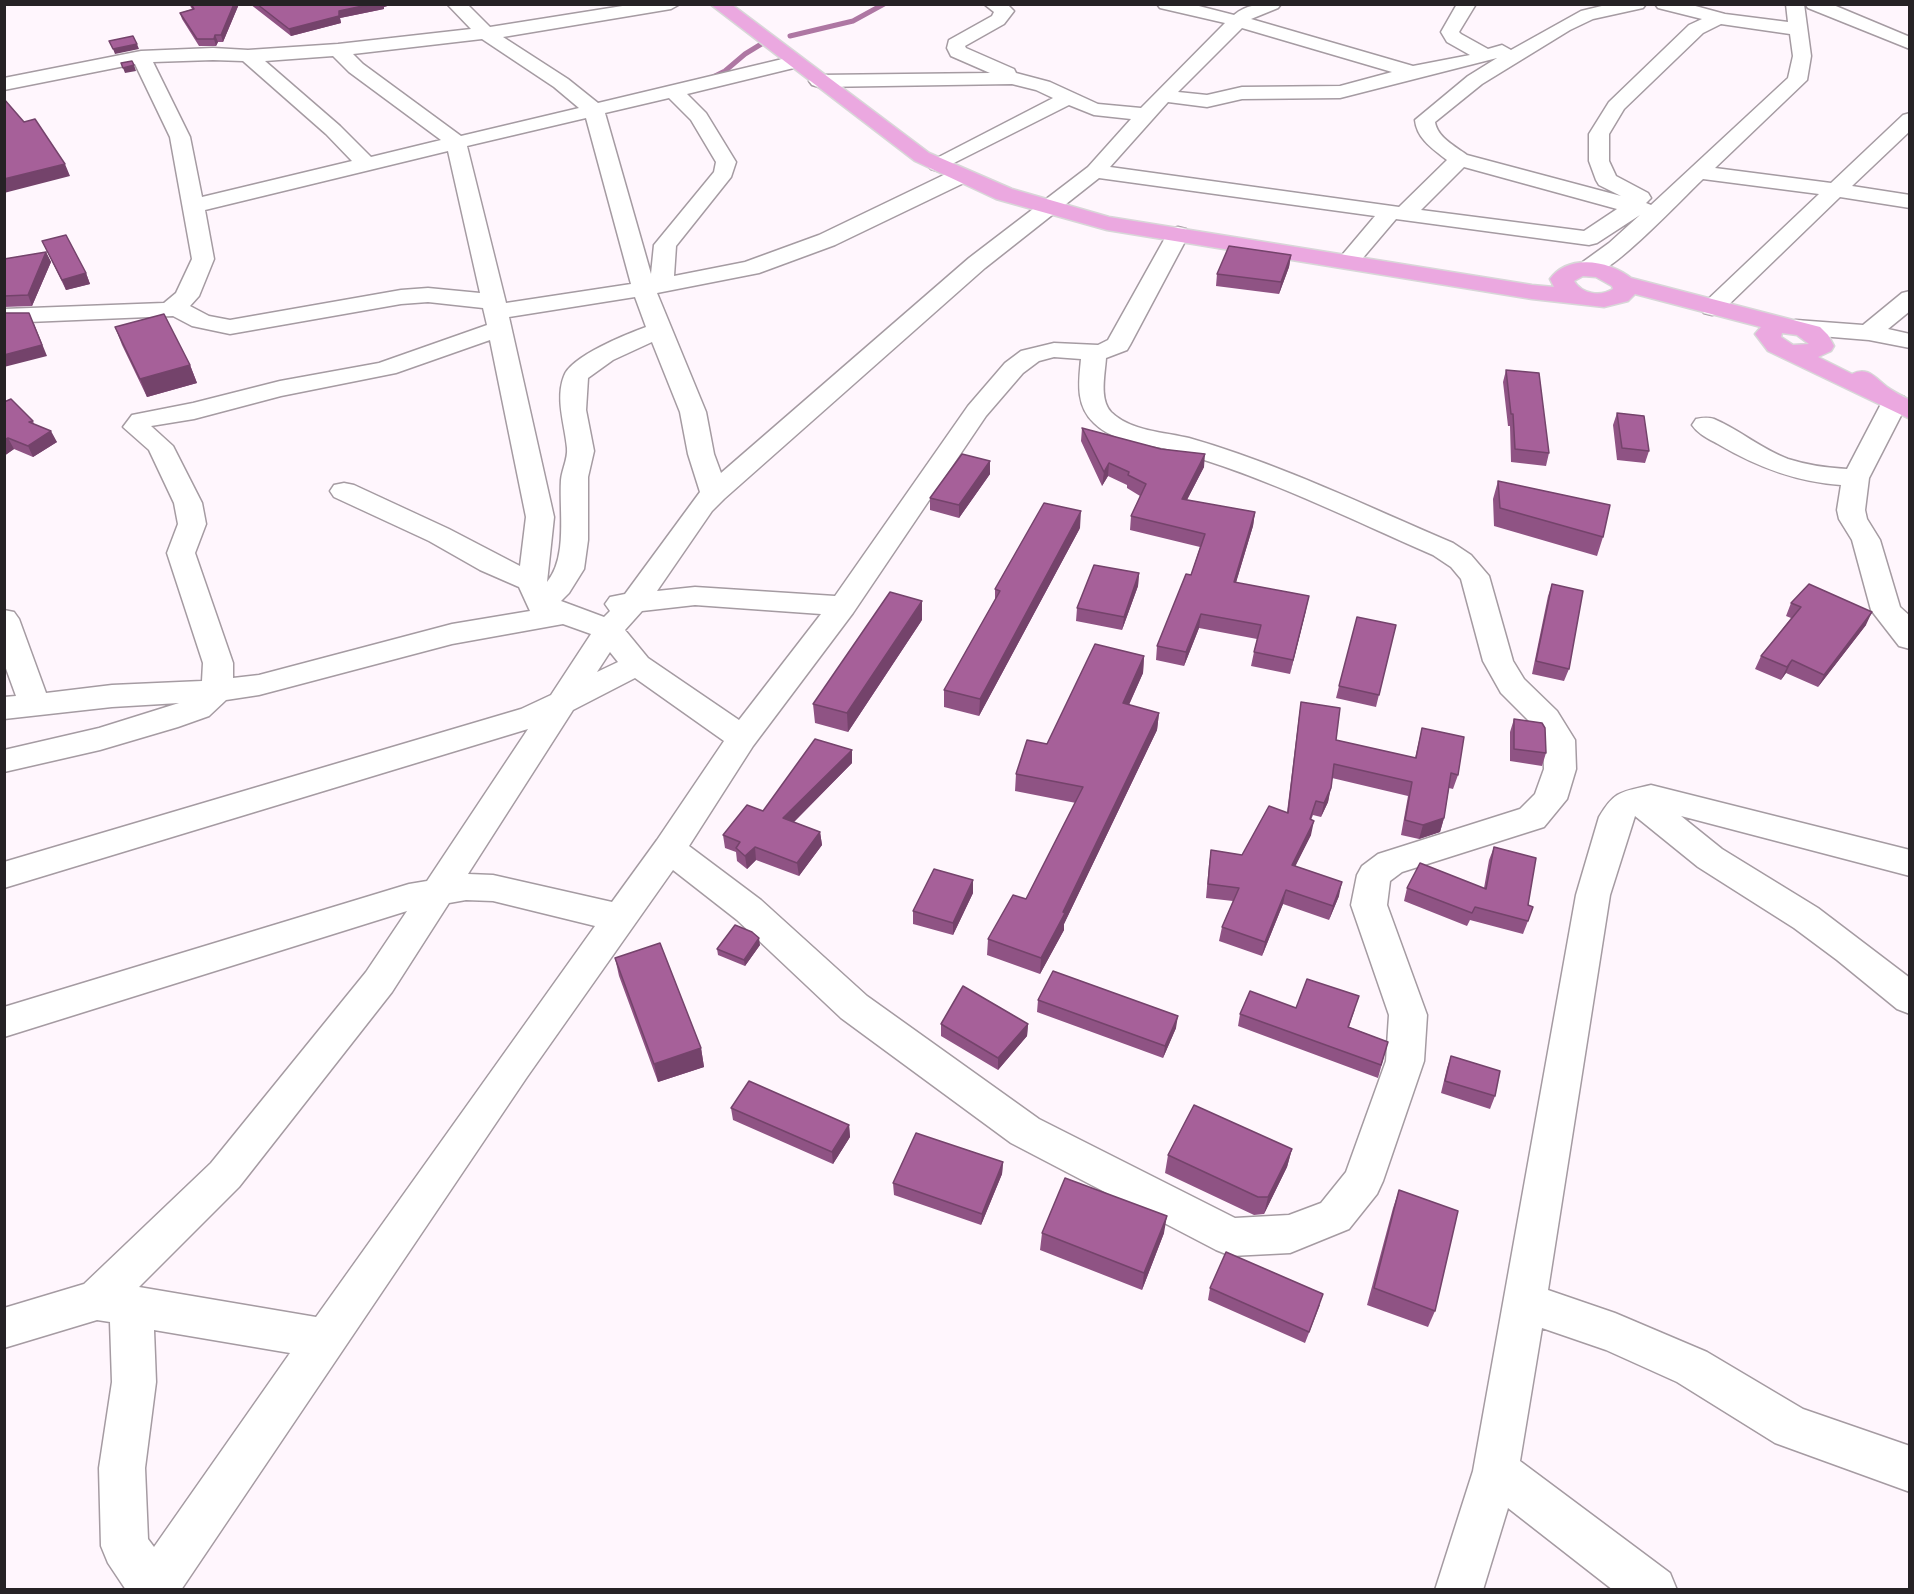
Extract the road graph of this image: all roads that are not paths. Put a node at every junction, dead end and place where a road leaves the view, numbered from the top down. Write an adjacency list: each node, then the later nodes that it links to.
1 (456, 4): 17 (street)
2 (671, 4): 17 (street)
3 (720, 4): 25 (main road)
4 (993, 4): 27 (street)
5 (1166, 4): 14 (street)
6 (1272, 4): 14 (street)
7 (1467, 4): 22 (street)
8 (1637, 4): 19 (street)
9 (1664, 4): 13 (street)
10 (1760, 4): 13 (street)
11 (1794, 4): 16 (street)
12 (1814, 4): 18 (street)
13 (1721, 19): 16 (street); 47 (street)
14 (1238, 21): 26 (street); 31 (street)
15 (1910, 25): 18 (street)
16 (1797, 30): 41 (street)
17 (485, 33): 21 (street); 33 (street)
18 (1884, 33): 20 (street)
19 (1541, 39): 22 (street); 37 (street)
20 (1910, 44)
21 (338, 50): 23 (street); 36 (street)
22 (1484, 55): 26 (street)
23 (248, 56): 24 (street); 38 (street)
24 (141, 57): 29 (street); 45 (street)
25 (795, 62): 28 (main road); 30 (street)
26 (1412, 72): 31 (street)
27 (1012, 78): 28 (street); 32 (street)
28 (819, 81): 39 (main road)
29 (4, 84)
30 (673, 91): 33 (street); 54 (street)
31 (1163, 96): 34 (street)
32 (1069, 97): 34 (street); 39 (street)
33 (594, 110): 36 (street); 54 (street)
34 (1146, 115): 40 (street)
35 (1910, 119): 43 (street)
36 (456, 142): 38 (street); 60 (street)
37 (1460, 159): 47 (street); 48 (street)
38 (367, 165): 45 (street)
39 (938, 165): 42 (main road)
40 (1095, 171): 46 (street); 48 (street)
41 (1697, 172): 43 (street); 47 (street)
42 (960, 176): 46 (main road); 54 (street)
43 (1836, 190): 44 (street); 59 (street)
44 (1910, 202)
45 (192, 206): 58 (street)
46 (1046, 208): 49 (main road); 72 (street)
47 (1650, 209): 48 (street); 50 (street)
48 (1398, 213): 51 (street)
49 (1178, 234): 51 (main road); 67 (street)
50 (1617, 248): 52 (street); 55 (street)
51 (1348, 261): 53 (main road)
52 (1579, 270): 53 (main road); 55 (main road); 56 (main road)
53 (1485, 283): 56 (main road)
54 (653, 287): 60 (street); 62 (street)
55 (1618, 287): 56 (main road); 59 (main road); 64 (main road)
56 (1580, 296)
57 (1910, 298): 63 (street)
58 (177, 306): 60 (street); 61 (street)
59 (1712, 308): 64 (main road)
60 (497, 314): 73 (street); 80 (street)
61 (4, 316)
62 (658, 330): 72 (street); 73 (street)
63 (1869, 333): 64 (street); 65 (street)
64 (1785, 336): 66 (main road); 68 (main road)
65 (1907, 341): 66 (street)
66 (1822, 345): 68 (main road)
67 (1095, 352): 75 (street); 86 (street)
68 (1894, 402): 70 (street)
69 (1705, 425): 70 (street)
70 (1856, 478): 78 (street)
71 (344, 491): 73 (street)
72 (714, 493): 74 (street)
73 (545, 600): 74 (street); 77 (street); 80 (street)
74 (634, 602): 75 (street); 77 (street)
75 (843, 606): 83 (street)
76 (4, 619): 82 (street)
77 (609, 630): 79 (street); 81 (street)
78 (1910, 639)
79 (637, 665): 81 (street); 83 (street)
80 (217, 691): 82 (street); 84 (street)
81 (562, 703): 88 (street); 89 (street)
82 (19, 705)
83 (742, 738): 86 (street)
84 (4, 761)
85 (1637, 800): 87 (street); 91 (street); 94 (street)
86 (669, 849): 90 (street)
87 (1910, 862)
88 (4, 875)
89 (436, 892): 90 (street); 92 (street); 93 (street)
90 (620, 918): 96 (street)
91 (1910, 999)
92 (4, 1022)
93 (114, 1302): 95 (street); 96 (street); 99 (street)
94 (1525, 1302): 97 (street); 98 (street)
95 (4, 1328)
96 (325, 1339): 99 (street)
97 (1910, 1469)
98 (1496, 1471): 100 (street); 101 (street)
99 (152, 1589)
100 (1459, 1590)
101 (1653, 1590)

